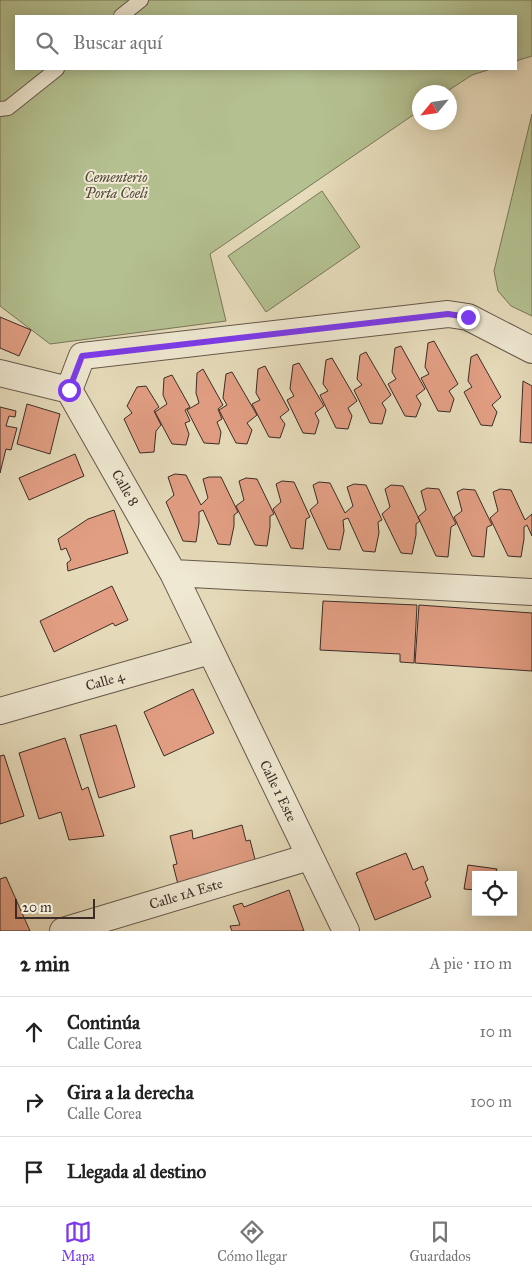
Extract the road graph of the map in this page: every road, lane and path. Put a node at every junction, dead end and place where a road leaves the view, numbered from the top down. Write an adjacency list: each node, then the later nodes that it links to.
1 (141, 0): 2 (lane)
2 (122, 15)
3 (56, 70): 4 (lane)
4 (0, 109)
5 (532, 350): 7 (street)
6 (0, 373): 7 (street)
7 (69, 390): 8 (street, Calle 8)
8 (173, 573): 9 (street); 10 (street, Calle 8)
9 (532, 592)
10 (210, 651): 11 (street, Calle 4); 12 (street, Calle 1 Este)
11 (0, 711)
12 (310, 856): 13 (street, Calle 1A Este); 14 (street, Calle 1 Este)
13 (63, 931)
14 (346, 931)

